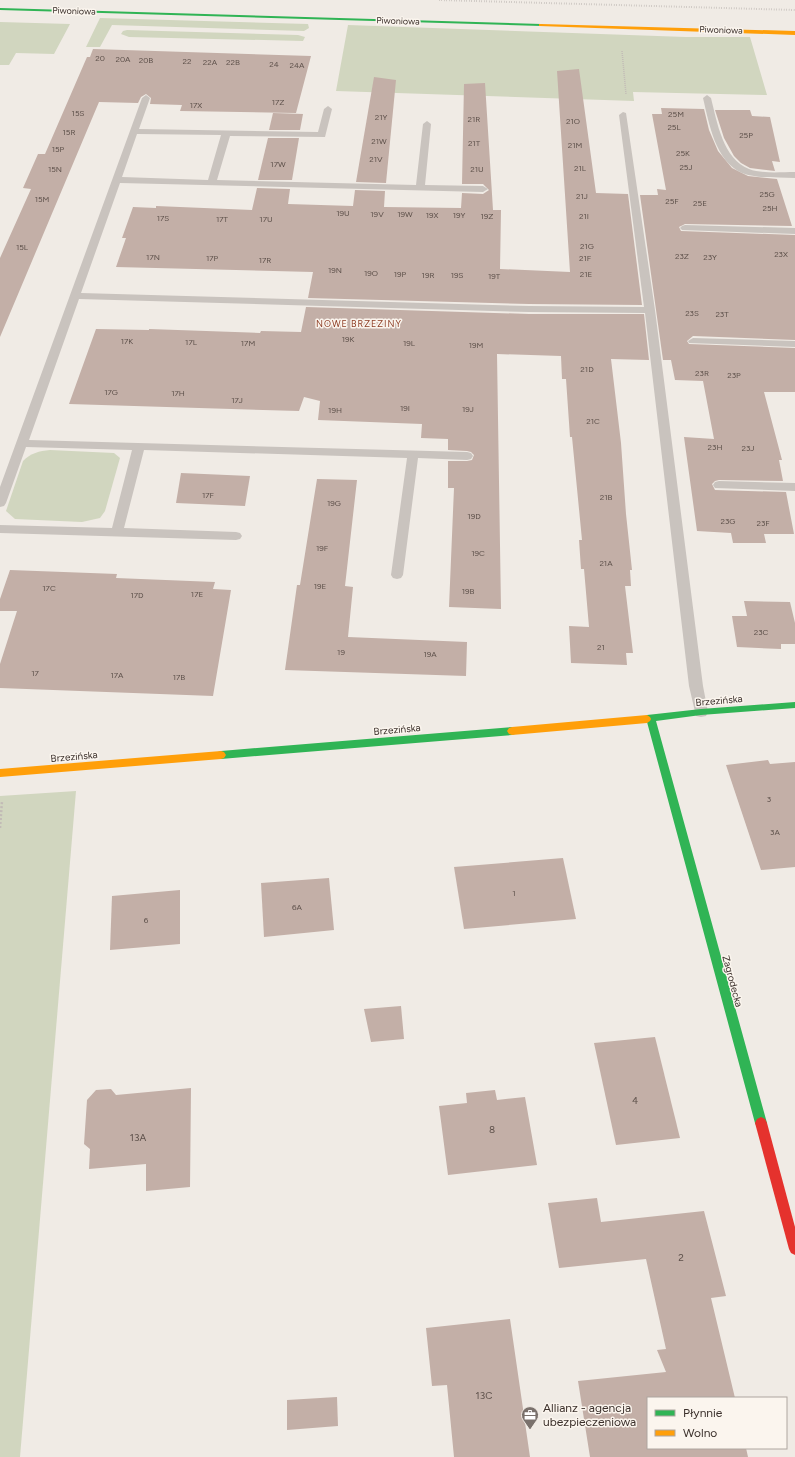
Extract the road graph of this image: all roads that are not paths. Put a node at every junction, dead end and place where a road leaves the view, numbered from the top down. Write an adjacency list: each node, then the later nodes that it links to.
1 (0, 9): 2 (street, Piwoniowa)
2 (795, 33)
3 (146, 98): 8 (lane)
4 (707, 98): 10 (lane)
5 (328, 109): 9 (lane)
6 (622, 115): 18 (lane)
7 (427, 124): 13 (lane)
8 (134, 130): 9 (lane); 11 (lane)
9 (226, 133): 12 (lane)
10 (795, 175)
11 (117, 180): 12 (lane); 17 (lane)
12 (212, 182): 13 (lane)
13 (420, 186): 14 (lane)
14 (483, 189)
15 (685, 228): 16 (lane)
16 (795, 231)
17 (74, 296): 18 (lane); 21 (lane)
18 (650, 310): 33 (lane)
19 (693, 341): 20 (lane)
20 (795, 344)
21 (22, 443): 22 (lane); 27 (lane)
22 (139, 447): 23 (lane); 29 (lane)
23 (413, 454): 24 (lane); 31 (lane)
24 (467, 456)
25 (719, 484): 26 (lane)
26 (795, 487)
27 (0, 503)
28 (0, 529): 29 (lane)
29 (117, 532): 30 (lane)
30 (236, 536)
31 (397, 575)
32 (795, 705): 33 (street, Brzezińska)
33 (701, 712): 34 (street, Brzezińska)
34 (651, 719): 35 (street, Brzezińska); 36 (street, Zagrodecka)
35 (0, 773)
36 (795, 1249)

